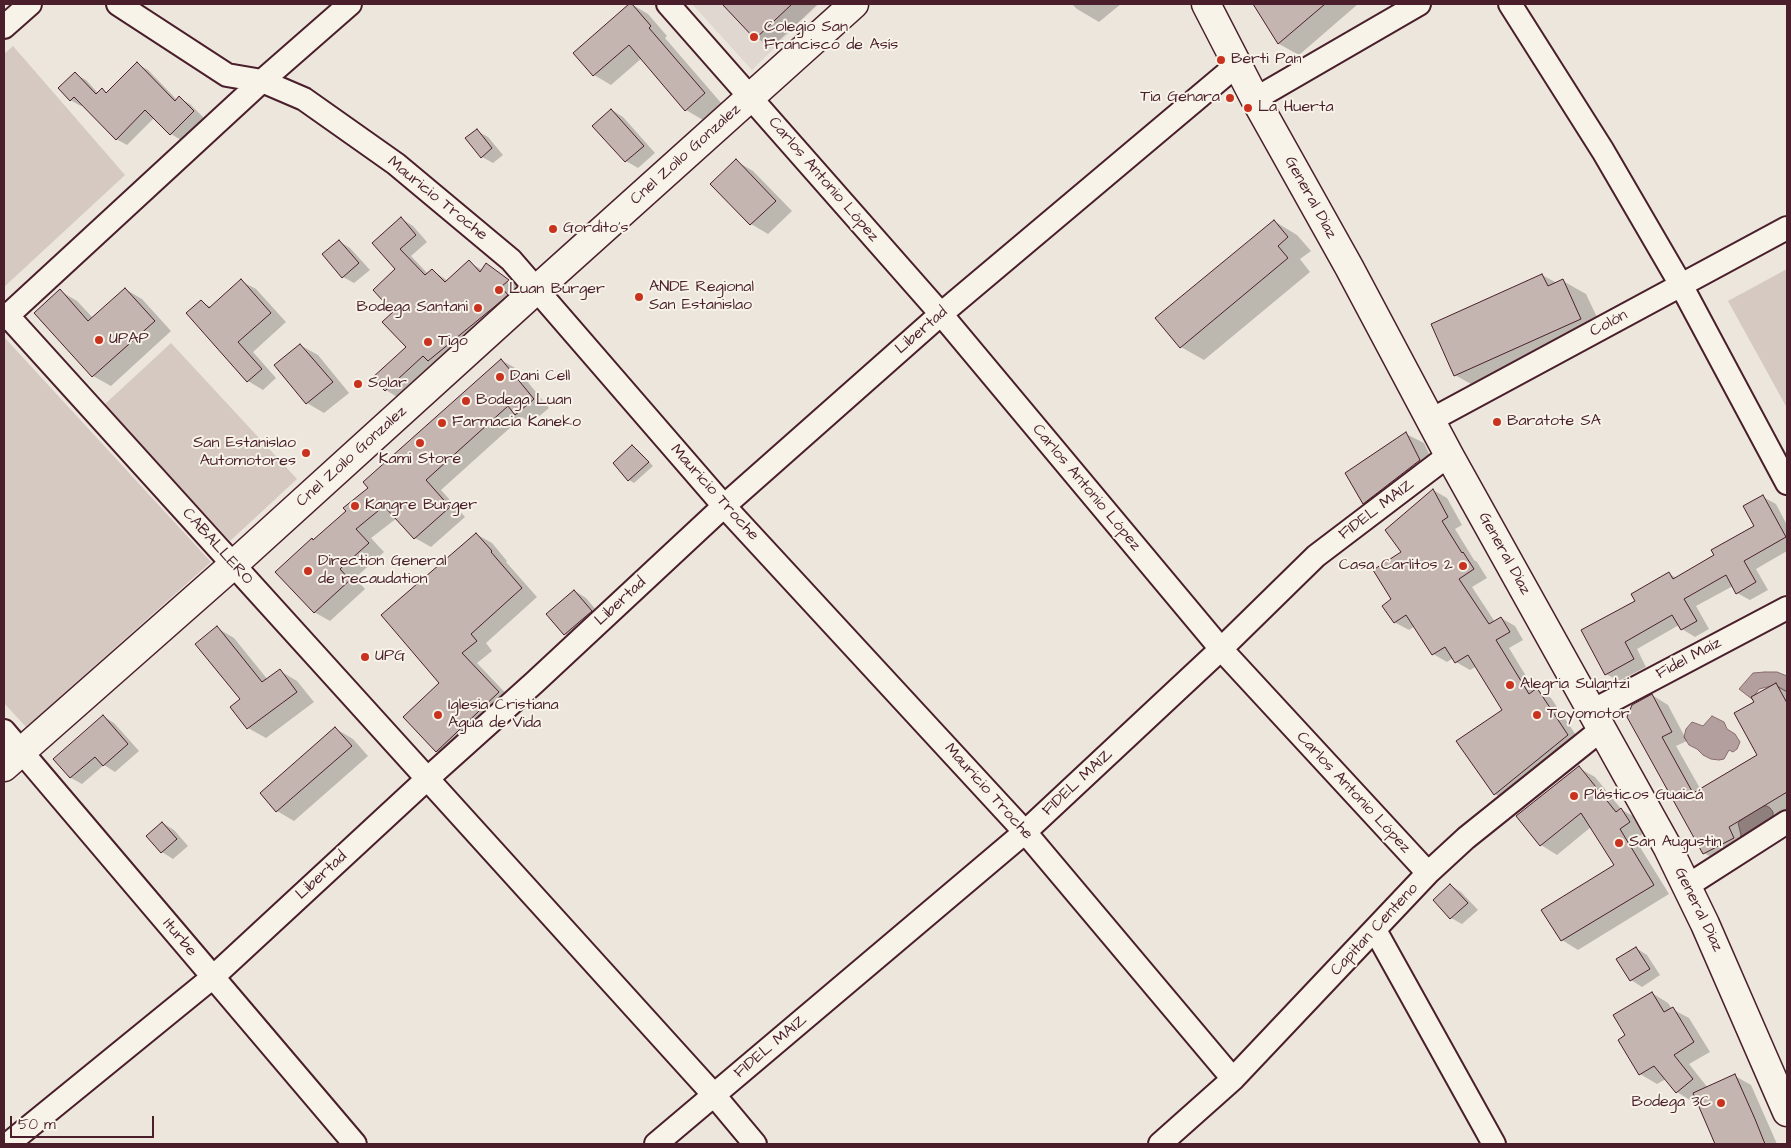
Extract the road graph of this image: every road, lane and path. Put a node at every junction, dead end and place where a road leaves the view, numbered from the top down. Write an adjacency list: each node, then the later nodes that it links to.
1 (30, 4): 9 (street)
2 (118, 4): 11 (street, Mauricio Troche)
3 (350, 4): 11 (street)
4 (668, 4): 12 (street, Carlos Antonio López)
5 (854, 4): 12 (main road, Cnel Zoilo Gonzalez)
6 (1206, 4): 10 (main road, General Diaz)
7 (1419, 4): 13 (street)
8 (1510, 4): 15 (street)
9 (4, 27)
10 (1238, 64): 13 (main road, General Diaz); 17 (street, Libertad)
11 (262, 81): 16 (street, Mauricio Troche); 18 (street)
12 (751, 98): 16 (main road, Cnel Zoilo Gonzalez); 17 (street, Carlos Antonio López)
13 (1255, 99): 19 (main road, General Diaz)
14 (1787, 228): 15 (street, Colón)
15 (1681, 285): 19 (street, Colón); 21 (street)
16 (537, 289): 22 (street, Mauricio Troche); 23 (main road, Cnel Zoilo Gonzalez)
17 (941, 314): 22 (street, Libertad); 25 (street, Carlos Antonio López)
18 (6, 317): 23 (street, CABALLERO)
19 (1431, 420): 20 (main road, General Diaz)
20 (1449, 455): 25 (street, FIDEL MAIZ); 26 (main road, General Diaz)
21 (1787, 483)
22 (724, 506): 29 (street, Libertad); 31 (street, Mauricio Troche)
23 (232, 565): 28 (main road, Cnel Zoilo Gonzalez); 29 (street, CABALLERO)
24 (1787, 608): 26 (street, Fidel Maíz)
25 (1221, 649): 31 (street, FIDEL MAIZ); 32 (street, Carlos Antonio López)
26 (1597, 720): 32 (street, Capitan Centeno); 33 (main road, General Diaz)
27 (4, 731): 28 (street, Iturbe)
28 (13, 759): 35 (street, Iturbe)
29 (427, 779): 35 (street, Libertad); 37 (street, CABALLERO)
30 (1787, 822): 33 (street)
31 (1025, 832): 36 (street, Mauricio Troche); 37 (street, FIDEL MAIZ)
32 (1428, 873): 34 (street, Capitan Centeno)
33 (1687, 886): 38 (main road, General Diaz)
34 (1375, 930): 36 (street, Capitan Centeno); 44 (street)
35 (213, 977): 39 (street, Libertad); 40 (street, Iturbe)
36 (1234, 1079): 43 (street, Capitan Centeno)
37 (714, 1095): 41 (street, FIDEL MAIZ); 42 (street, CABALLERO)
38 (1787, 1112)
39 (8, 1144)
40 (354, 1144)
41 (656, 1144)
42 (755, 1144)
43 (1160, 1144)
44 (1494, 1144)

